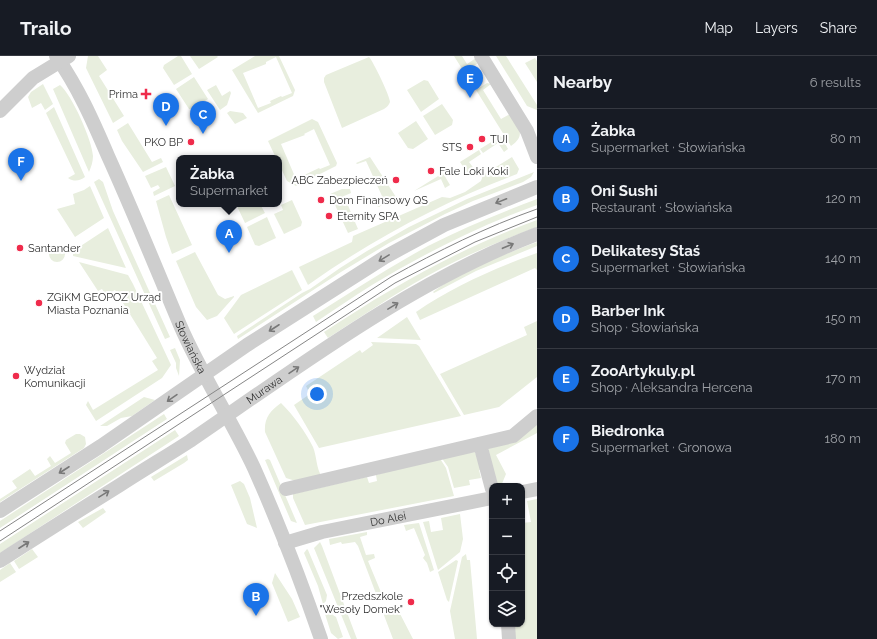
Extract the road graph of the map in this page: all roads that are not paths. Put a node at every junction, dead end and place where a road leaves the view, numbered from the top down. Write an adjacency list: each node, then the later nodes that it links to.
1 (482, 56): 4 (street)
2 (61, 58): 3 (street); 7 (street, Słowiańska)
3 (0, 111)
4 (537, 157)
5 (537, 187): 7 (street, one-way to 7)
6 (537, 234): 8 (street, Murawa, one-way to 6)
7 (204, 376): 8 (street, Słowiańska); 16 (street, one-way to 16)
8 (227, 416): 17 (street, Słowiańska); 18 (street, Murawa, one-way to 8)
9 (537, 416): 10 (street)
10 (480, 444): 11 (street); 12 (street)
11 (490, 483)
12 (286, 489)
13 (537, 489): 14 (street)
14 (525, 491)
15 (489, 499): 17 (street, Do Alei)
16 (0, 511)
17 (285, 543): 20 (street, Słowiańska)
18 (0, 561)
19 (508, 627): 21 (street)
20 (320, 639)
21 (510, 639)

